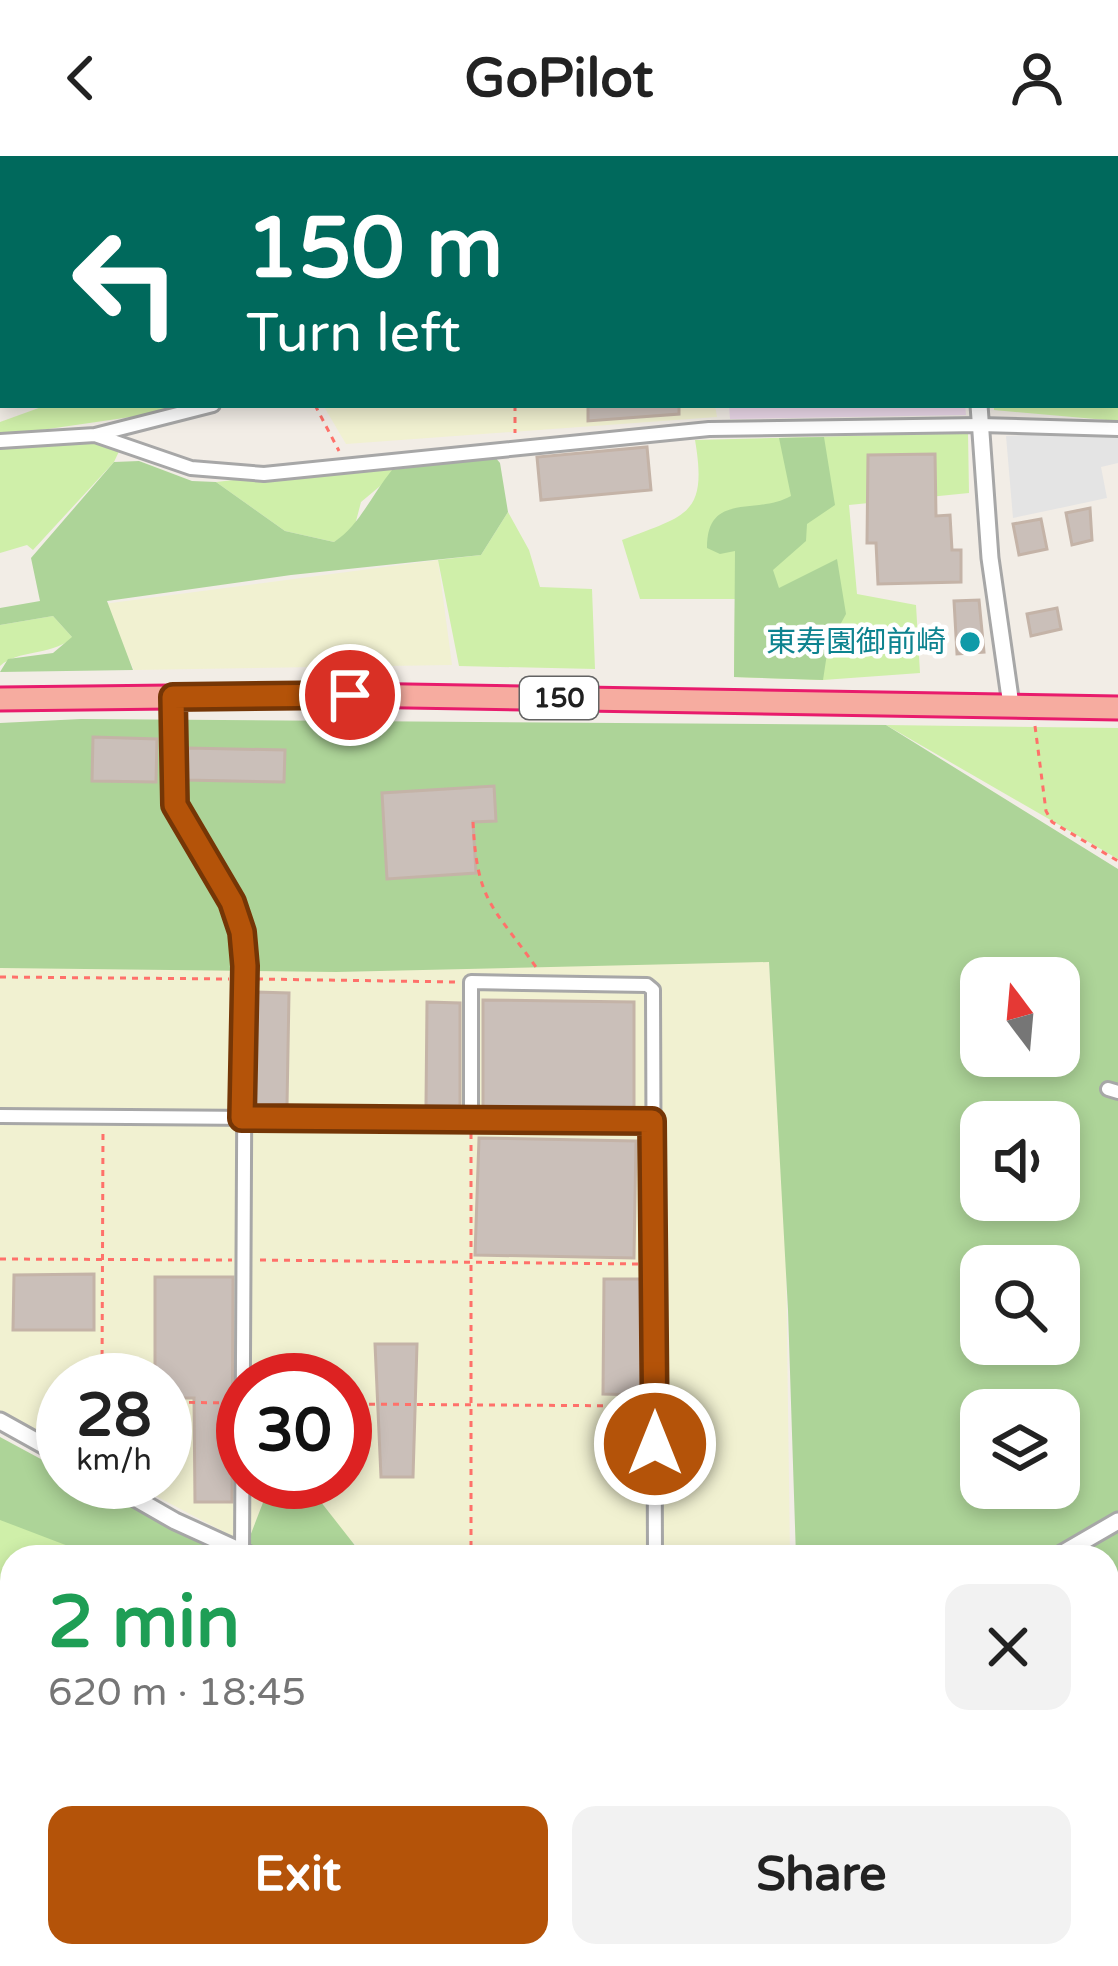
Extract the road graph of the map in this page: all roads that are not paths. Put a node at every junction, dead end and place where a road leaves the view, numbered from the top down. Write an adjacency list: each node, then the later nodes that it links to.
1 (201, 408): 5 (street)
2 (979, 408): 3 (street)
3 (980, 425): 4 (street); 5 (street); 9 (street)
4 (1118, 429)
5 (95, 435): 6 (street)
6 (0, 441)
7 (173, 697): 8 (highway, 150); 9 (highway, 150); 12 (street)
8 (0, 700)
9 (1022, 706): 10 (highway, 150)
10 (1118, 708)
11 (0, 1116): 12 (street)
12 (242, 1118): 13 (street); 15 (street)
13 (471, 1120): 14 (street); 14 (street)
14 (652, 1121): 23 (street)
15 (241, 1353)
16 (0, 1421): 17 (street)
17 (36, 1441)
18 (158, 1509): 21 (street)
19 (244, 1509): 22 (street)
20 (1118, 1521): 24 (street)
21 (227, 1545)
22 (246, 1545)
23 (656, 1545)
24 (1077, 1545)

